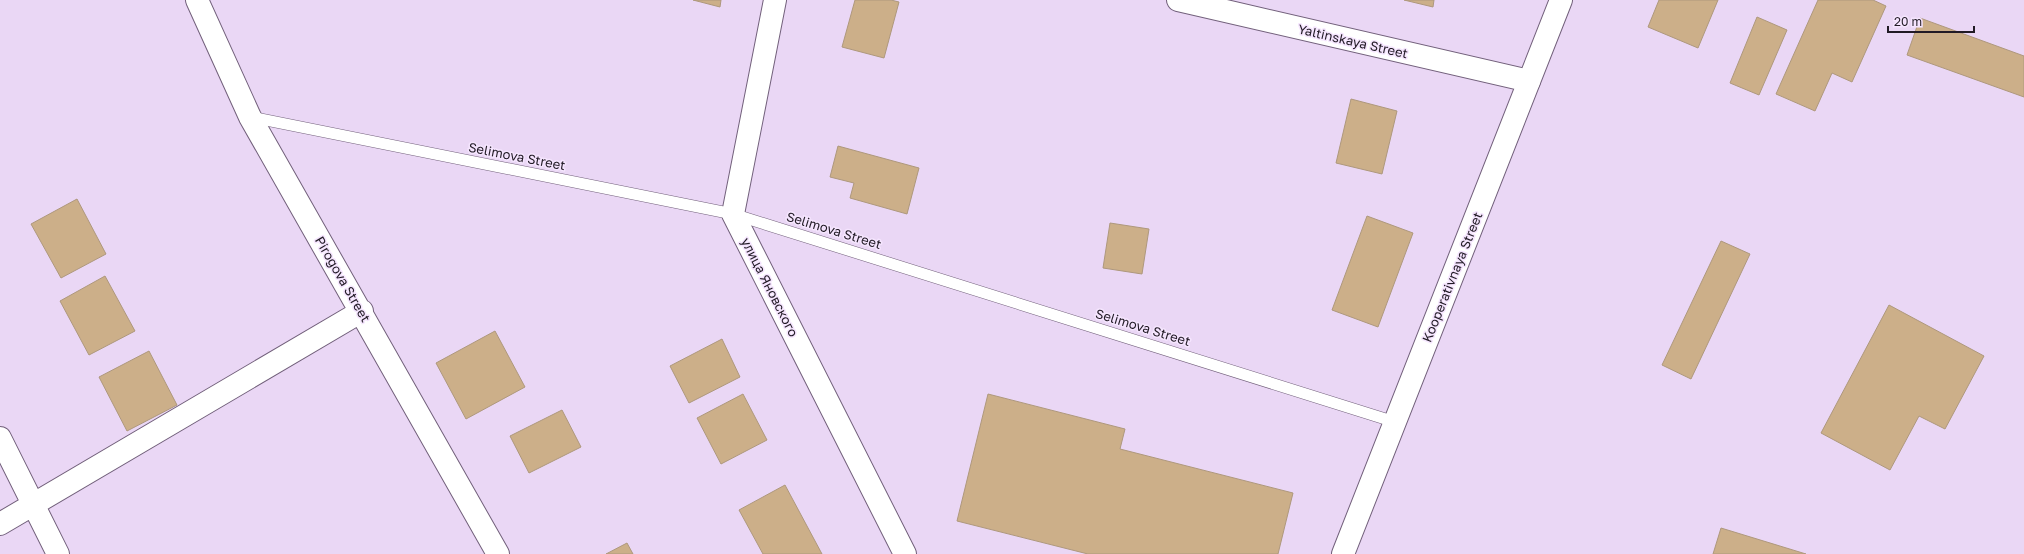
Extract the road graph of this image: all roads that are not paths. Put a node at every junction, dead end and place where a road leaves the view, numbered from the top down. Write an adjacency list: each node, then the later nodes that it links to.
1 (197, 0): 6 (street, Pirogova Street)
2 (775, 0): 7 (street)
3 (1178, 0): 5 (street, Yaltinskaya Street)
4 (1561, 0): 5 (street, Kooperativnaya Street)
5 (1529, 81): 9 (street, Kooperativnaya Street)
6 (250, 117): 7 (lane, Selimova Street); 8 (street, Pirogova Street)
7 (733, 214): 9 (lane, Selimova Street); 15 (street, улица Яновского)
8 (362, 311): 11 (street); 14 (street, Pirogova Street)
9 (1395, 422): 16 (street, Kooperativnaya Street)
10 (0, 438): 11 (street)
11 (34, 504): 12 (street); 13 (street)
12 (0, 524)
13 (58, 554)
14 (498, 554)
15 (905, 554)
16 (1343, 554)

